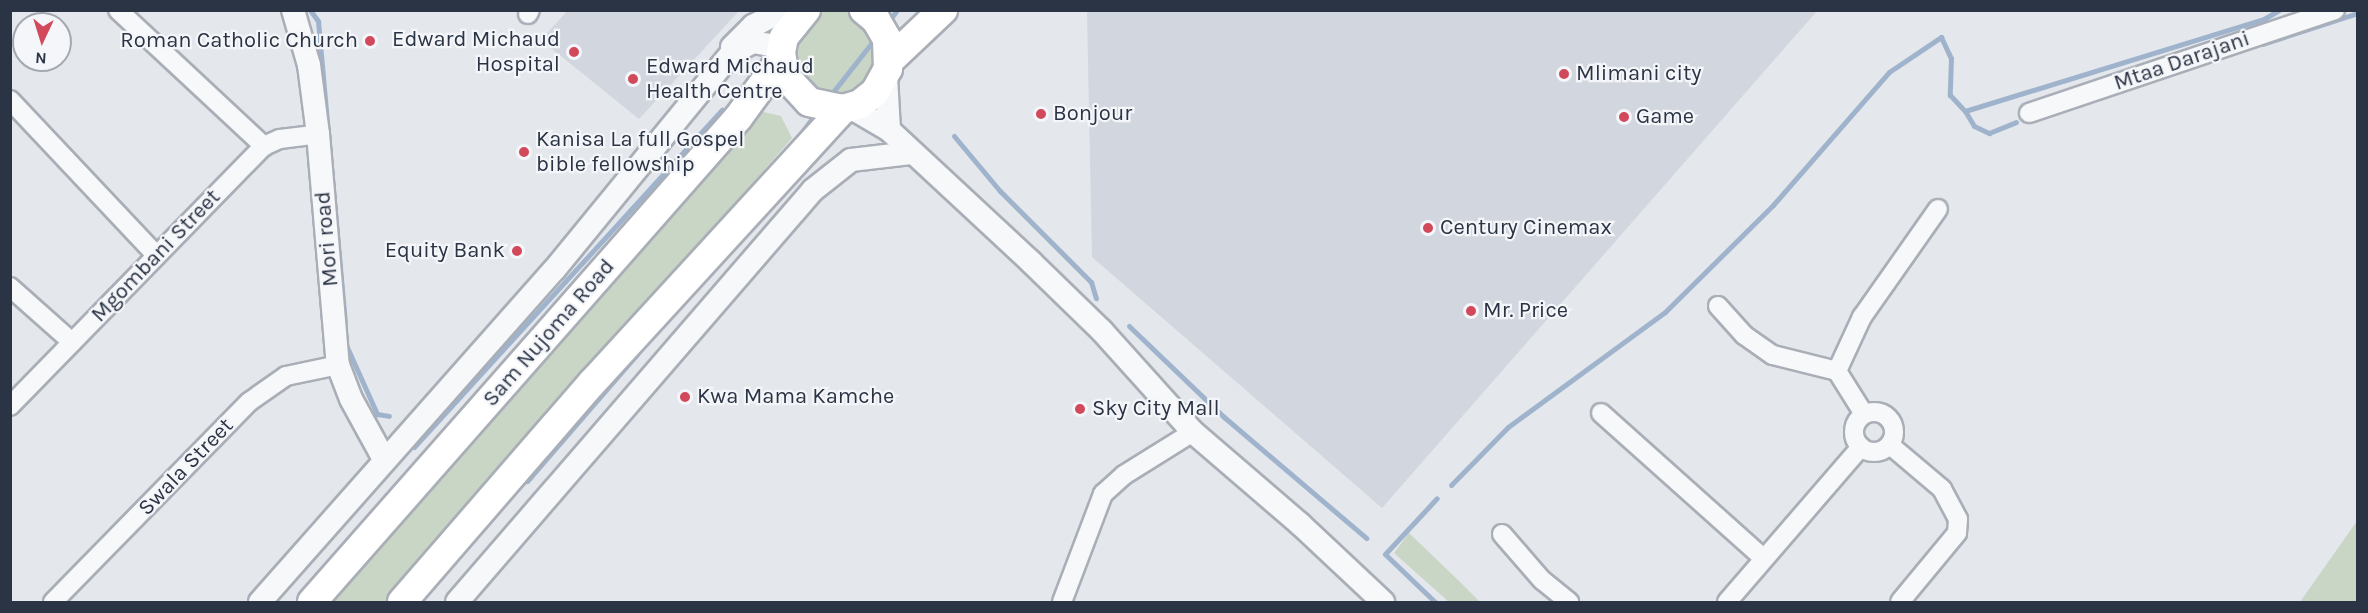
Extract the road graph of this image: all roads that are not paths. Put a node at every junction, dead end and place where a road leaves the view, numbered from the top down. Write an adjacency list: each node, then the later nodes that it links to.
1 (118, 10): 15 (street)
2 (293, 10): 14 (street, Mori road)
3 (864, 10): 9 (main road)
4 (943, 10): 9 (main road)
5 (2335, 10): 12 (street, Mtaa Darajani)
6 (804, 11): 7 (main road, Sam Nujoma Road); 8 (street)
7 (781, 53): 8 (street); 11 (main road); 35 (main road, Sam Nujoma Road)
8 (720, 66): 30 (street)
9 (887, 69): 11 (main road); 13 (street)
10 (10, 100): 18 (street)
11 (847, 108): 13 (street); 36 (main road)
12 (2029, 113)
13 (889, 130): 16 (street)
14 (318, 134): 15 (street, Mgombani Street); 22 (street, Mori road)
15 (264, 146): 18 (street, Mgombani Street)
16 (911, 153): 27 (street); 37 (street)
17 (1938, 209): 23 (street)
18 (156, 255): 21 (street, Mgombani Street)
19 (10, 287): 21 (street)
20 (1718, 306): 23 (street)
21 (72, 342): 24 (street, Mgombani Street)
22 (339, 365): 30 (street, Mori road); 33 (street, Swala Street)
23 (1837, 371): 26 (street)
24 (10, 406)
25 (1601, 413): 32 (street)
26 (1864, 414): 28 (street); 29 (street)
27 (1193, 432): 38 (street); 39 (street)
28 (1890, 445): 29 (street); 42 (street)
29 (1861, 447): 32 (street)
30 (384, 459): 34 (street)
31 (1502, 534): 40 (street)
32 (1763, 558): 41 (street)
33 (53, 603)
34 (260, 603)
35 (312, 603)
36 (402, 603)
37 (457, 603)
38 (1062, 603)
39 (1383, 603)
40 (1569, 603)
41 (1727, 603)
42 (1900, 603)

